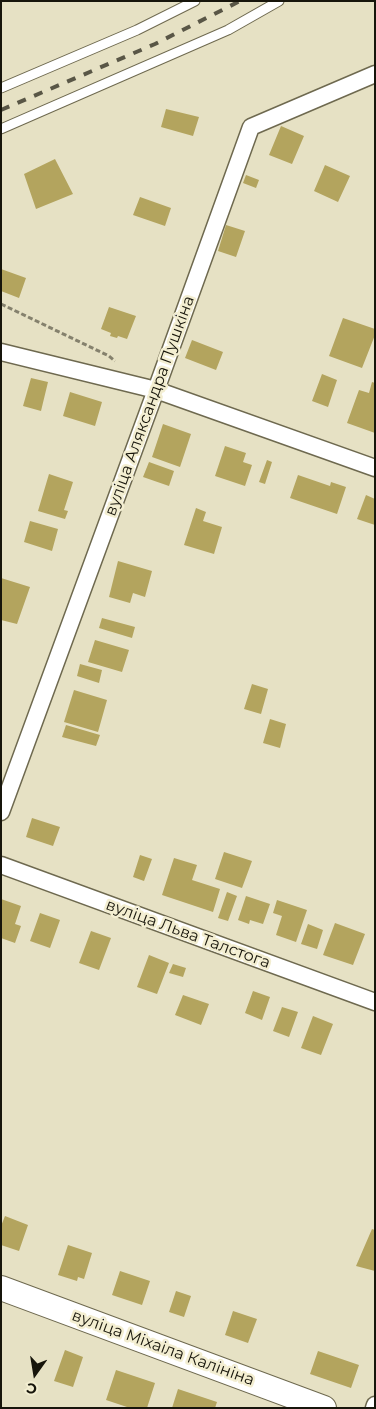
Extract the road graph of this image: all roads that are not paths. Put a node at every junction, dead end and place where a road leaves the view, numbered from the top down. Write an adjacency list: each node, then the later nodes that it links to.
1 (195, 1): 4 (lane)
2 (279, 1): 5 (lane)
3 (375, 74): 7 (street, вуліца Аляксандра Пушкіна)
4 (1, 88)
5 (1, 129)
6 (1, 352): 7 (street)
7 (156, 390): 8 (street); 9 (street, вуліца Аляксандра Пушкіна)
8 (375, 468)
9 (1, 812)
10 (1, 865): 11 (street, вуліца Льва Талстога)
11 (375, 1002)
12 (1, 1288): 13 (main road, вуліца Міхаіла Калініна)
13 (324, 1408)

